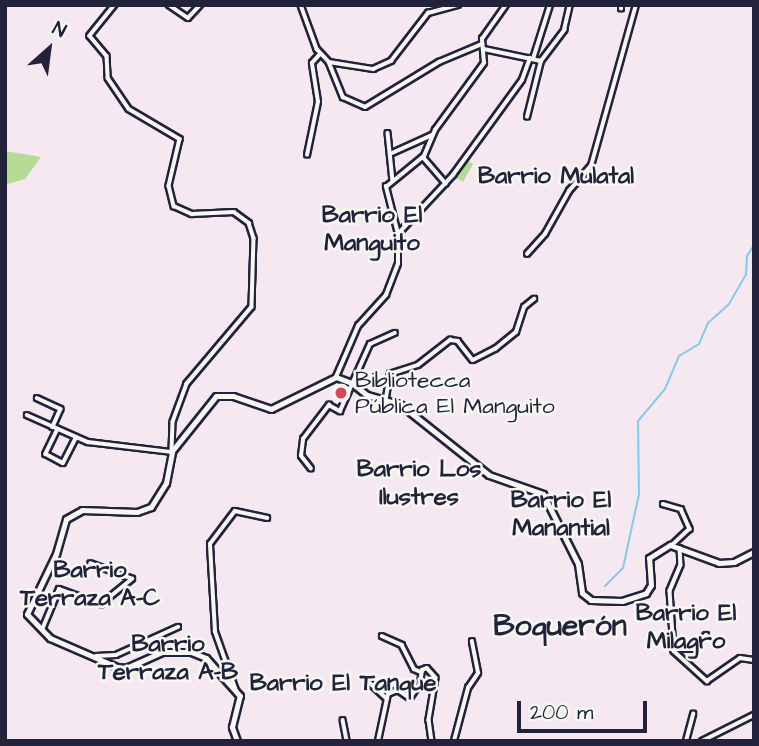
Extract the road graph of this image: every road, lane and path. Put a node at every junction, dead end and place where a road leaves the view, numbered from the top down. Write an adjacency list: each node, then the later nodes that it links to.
1 (115, 5): 35 (street)
2 (169, 5): 3 (street)
3 (200, 5)
4 (300, 5): 11 (street)
5 (458, 5): 14 (street)
6 (506, 5): 10 (street)
7 (550, 5): 12 (street)
8 (570, 5): 13 (street)
9 (636, 5): 24 (street)
10 (483, 46): 12 (street); 14 (street); 17 (street)
11 (320, 54): 14 (street); 19 (street)
12 (531, 59): 13 (street); 22 (street)
13 (541, 61): 15 (street)
14 (329, 62)
15 (527, 117)
16 (388, 134): 18 (street)
17 (432, 135): 18 (street); 20 (street)
18 (390, 154): 21 (street)
19 (307, 155)
20 (423, 158): 21 (street); 22 (street)
21 (393, 181): 23 (street)
22 (446, 183): 23 (street)
23 (398, 233): 27 (street)
24 (527, 254)
25 (534, 299): 30 (street)
26 (395, 333): 28 (street)
27 (336, 377): 28 (street); 35 (street)
28 (355, 385): 30 (street); 36 (street)
29 (37, 398): 32 (street)
30 (386, 398): 39 (street)
31 (27, 415): 32 (street)
32 (52, 427): 33 (street)
33 (58, 429): 34 (street); 34 (street)
34 (76, 438): 35 (street)
35 (172, 452): 43 (street)
36 (311, 468)
37 (663, 504): 39 (street)
38 (267, 518): 52 (street)
39 (677, 545): 40 (street); 47 (street)
40 (754, 552)
41 (91, 564): 43 (street)
42 (177, 626): 48 (street)
43 (42, 632): 48 (street)
44 (706, 635): 47 (street)
45 (382, 636): 50 (street)
46 (472, 642): 61 (street)
47 (673, 649): 49 (street)
48 (90, 657): 52 (street)
49 (754, 660)
50 (421, 671): 53 (street); 60 (street)
51 (368, 681): 53 (street)
52 (236, 691): 57 (street)
53 (388, 701): 59 (street)
54 (693, 714): 62 (street)
55 (754, 715): 63 (street)
56 (343, 720): 58 (street)
57 (237, 741)
58 (347, 741)
59 (378, 741)
60 (432, 741)
61 (454, 741)
62 (686, 741)
63 (702, 741)

